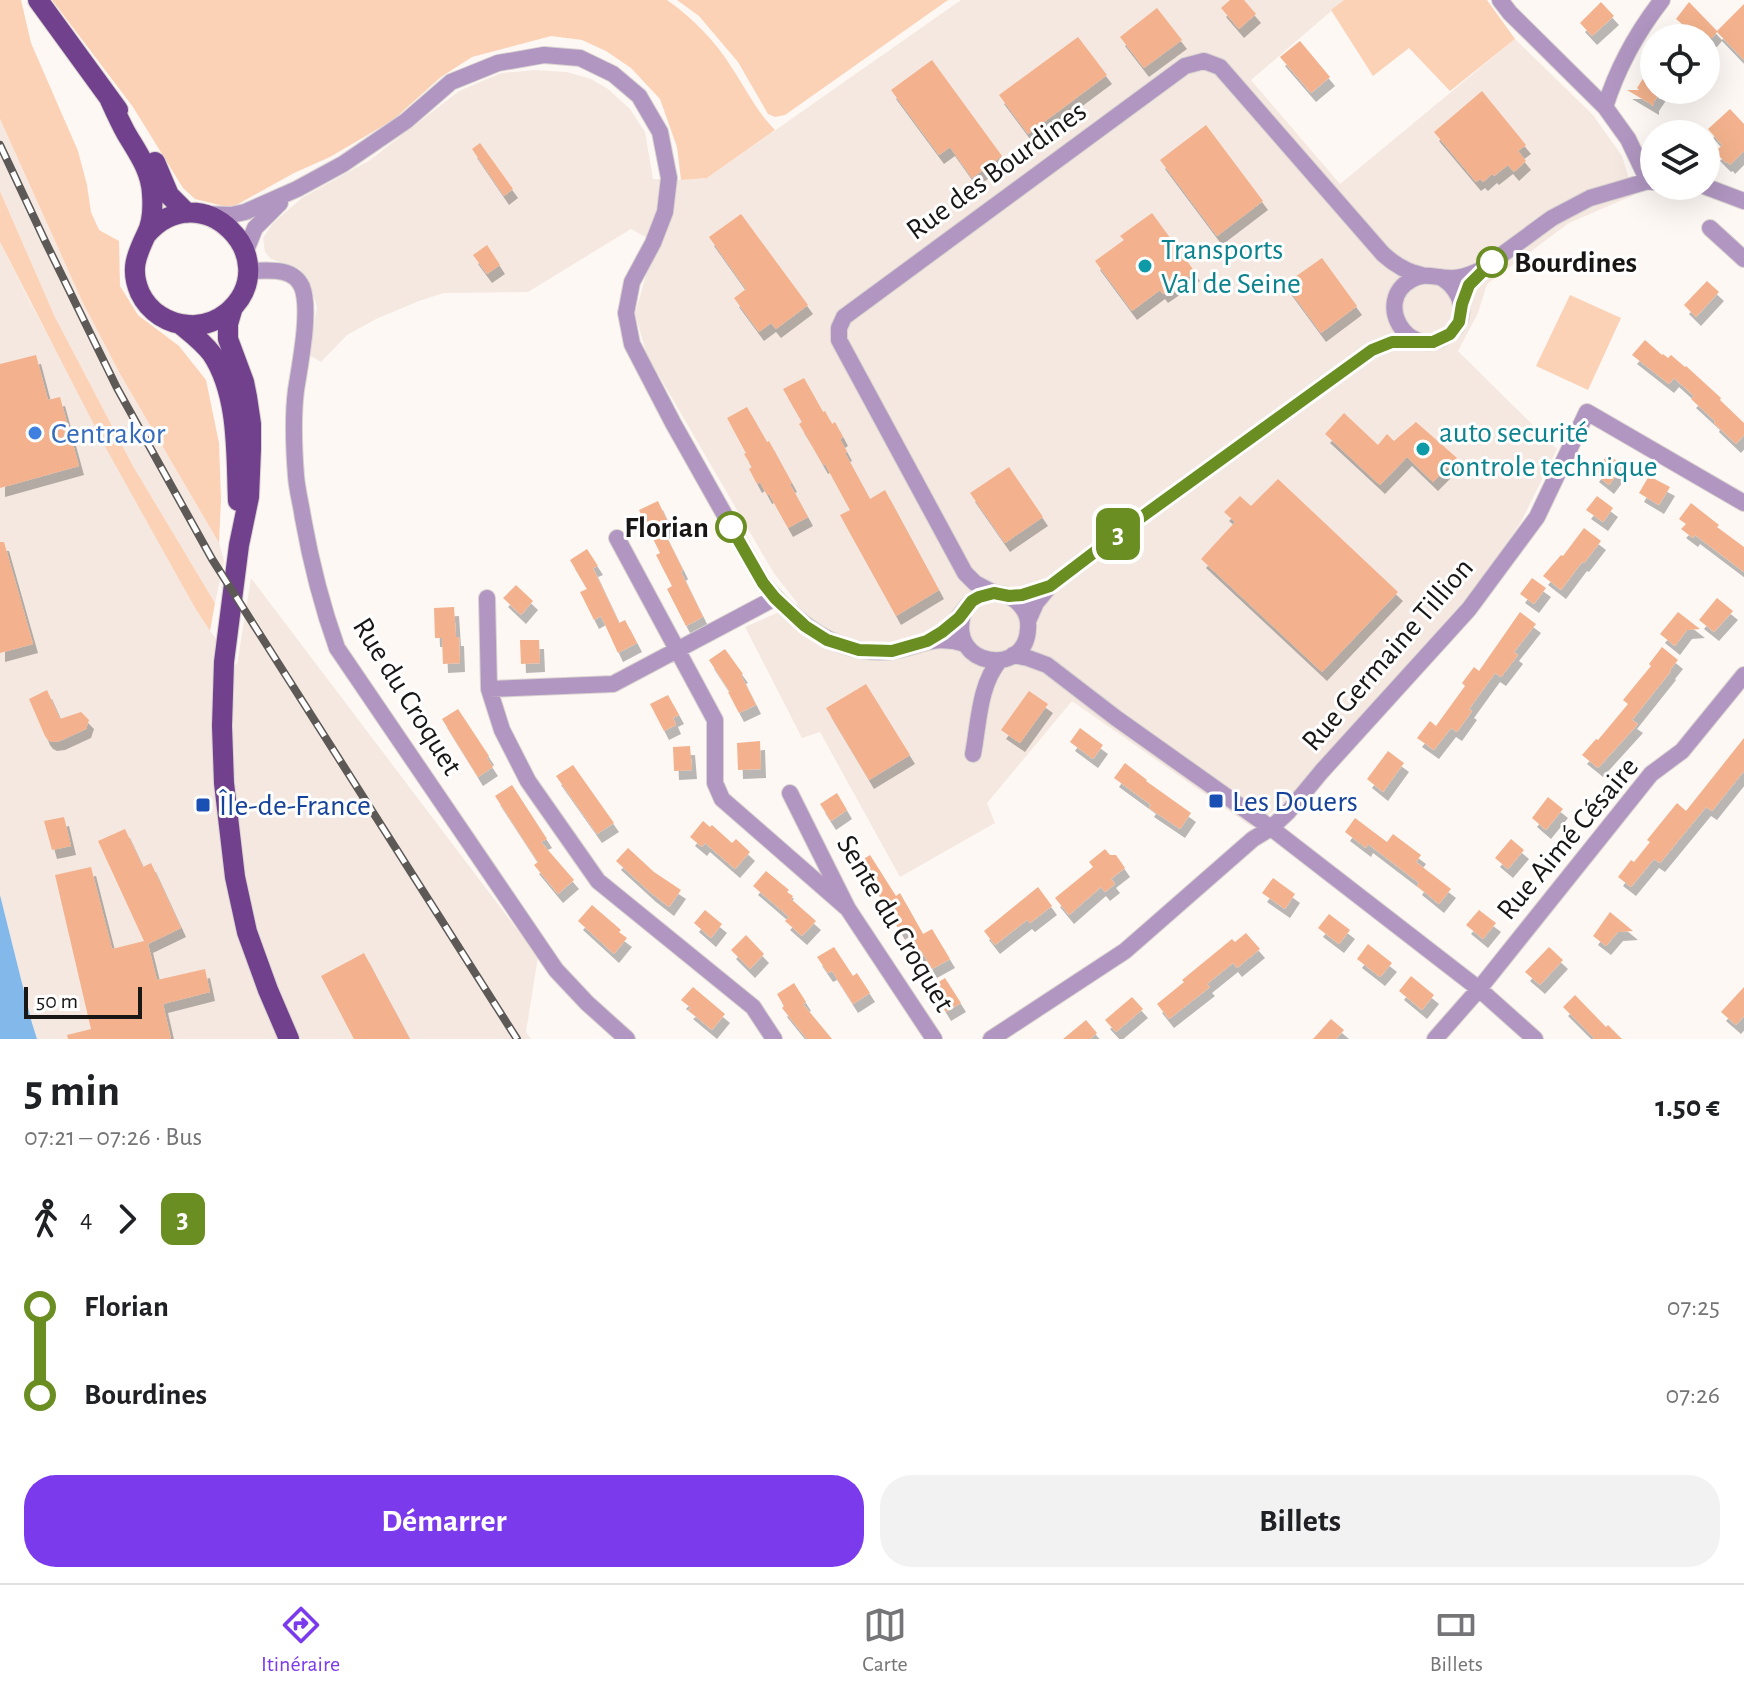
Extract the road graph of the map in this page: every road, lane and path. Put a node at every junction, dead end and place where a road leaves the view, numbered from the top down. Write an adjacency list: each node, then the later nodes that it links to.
1 (38, 0): 4 (main road)
2 (1500, 0): 5 (street)
3 (1662, 0): 5 (street)
4 (110, 100): 11 (main road); 13 (main road)
5 (1605, 107): 6 (street)
6 (1640, 161)
7 (1640, 185): 17 (street)
8 (297, 189): 11 (street); 16 (street); 33 (street)
9 (1720, 192): 10 (street)
10 (1744, 201)
11 (195, 213): 13 (main road); 16 (main road)
12 (1710, 228): 15 (street)
13 (146, 235): 23 (main road)
14 (1383, 254): 18 (street, Rue des Bourdines); 21 (street, Rue des Bourdines); 29 (street, Rue des Bourdines)
15 (1744, 259)
16 (246, 262): 22 (main road); 50 (street, Rue du Croquet)
17 (1483, 269): 19 (street); 20 (street)
18 (1422, 275): 19 (street); 21 (street)
19 (1440, 277): 20 (street)
20 (1462, 304): 24 (street)
21 (1395, 305): 24 (street); 25 (street)
22 (233, 307): 23 (main road); 28 (main road)
23 (180, 324): 28 (main road)
24 (1422, 342): 25 (street)
25 (1372, 350): 30 (street)
26 (1744, 503): 46 (street, Rue Germaine Tillion)
27 (617, 538): 37 (street)
28 (239, 545): 49 (main road)
29 (965, 573): 31 (street, Rue des Bourdines); 34 (street, Rue des Bourdines)
30 (1050, 586): 31 (street); 35 (street)
31 (1002, 594): 34 (street); 35 (street)
32 (487, 598): 42 (street)
33 (775, 598): 36 (street); 37 (street)
34 (964, 611): 36 (street); 38 (street)
35 (1028, 625): 39 (street); 40 (street)
36 (927, 641): 38 (street)
37 (678, 650): 42 (street); 47 (street)
38 (970, 650): 39 (street); 43 (street)
39 (1007, 658): 40 (street); 43 (street)
40 (1047, 665): 46 (street)
41 (1744, 675): 48 (street, Rue Aimé Césaire)
42 (489, 689): 51 (street)
43 (983, 693): 44 (street)
44 (973, 754)
45 (790, 793): 47 (street, Sente du Croquet)
46 (1271, 828): 48 (street); 53 (street, Rue Germaine Tillion)
47 (848, 909): 52 (street, Sente du Croquet)
48 (1479, 989): 54 (street, Rue Aimé Césaire); 55 (street)
49 (289, 1039)
50 (627, 1039)
51 (774, 1039)
52 (934, 1039)
53 (991, 1039)
54 (1435, 1039)
55 (1535, 1039)

